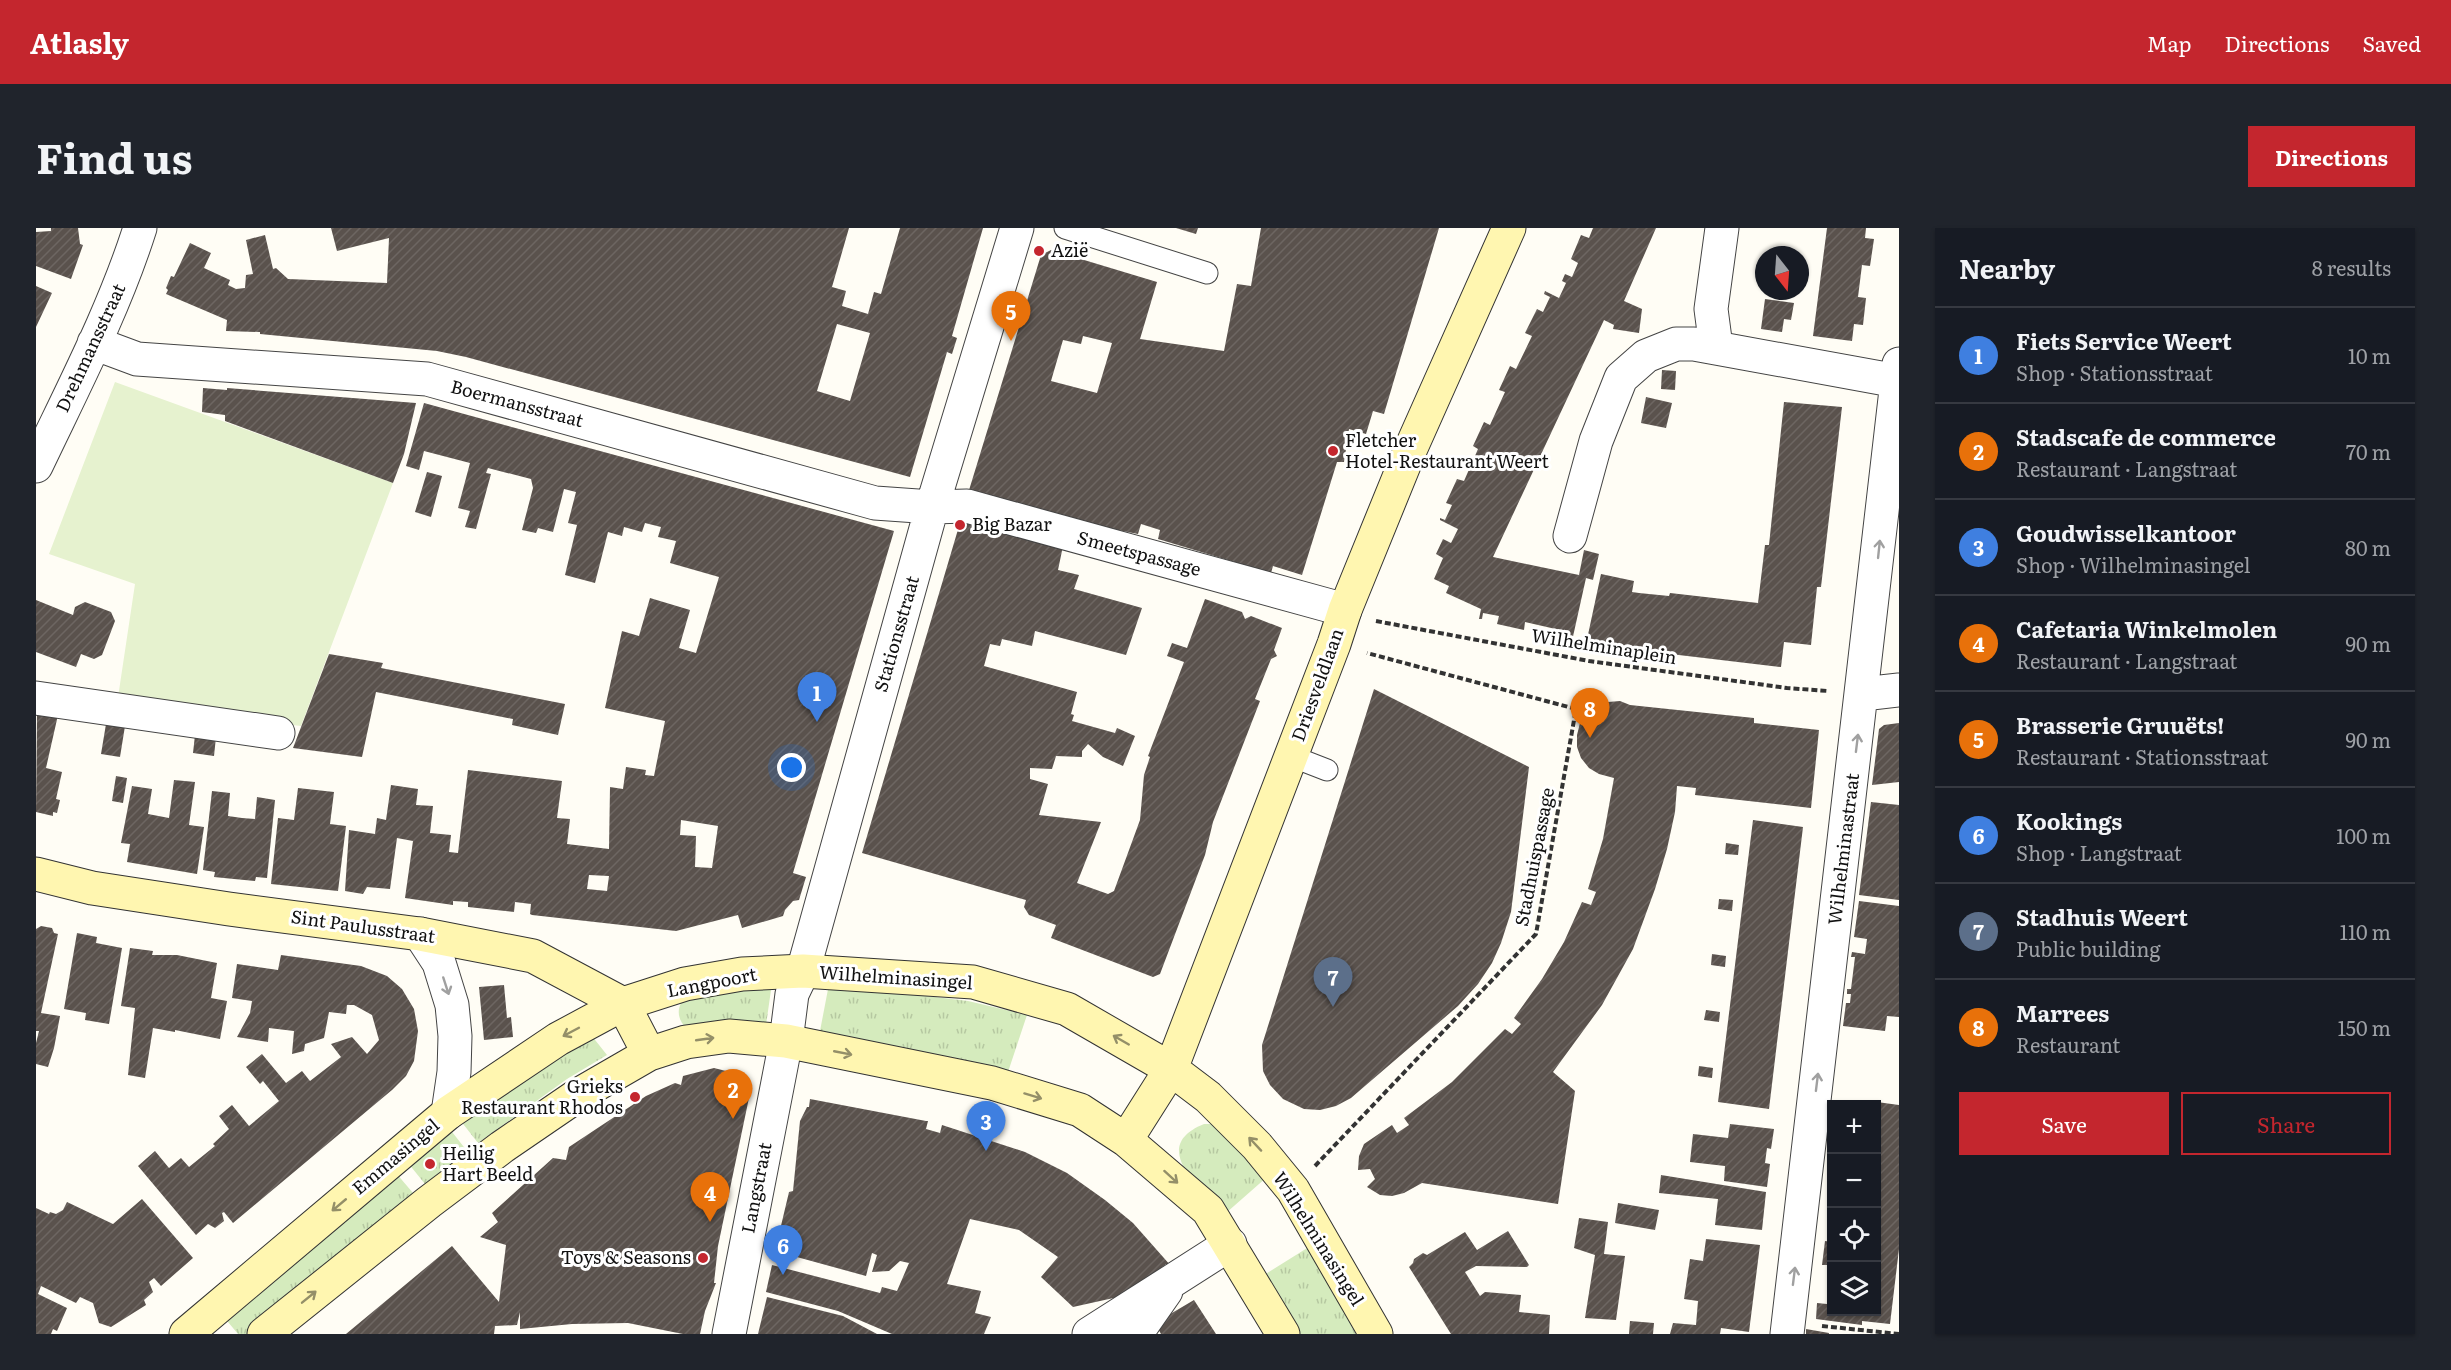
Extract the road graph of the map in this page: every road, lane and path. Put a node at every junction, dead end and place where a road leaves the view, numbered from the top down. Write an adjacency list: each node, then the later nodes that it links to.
1 (140, 228): 7 (street, Drehmansstraat)
2 (1017, 228): 11 (street, Stationsstraat)
3 (1065, 228): 6 (lane)
4 (1509, 228): 13 (street, Driesveldlaan)
5 (1722, 228): 8 (street)
6 (1207, 273)
7 (94, 343): 10 (street, Drehmansstraat); 11 (street, Boermansstraat)
8 (1716, 347): 9 (street); 12 (street)
9 (1898, 372): 16 (street, Wilhelminastraat, one-way to 9)
10 (36, 466)
11 (932, 507): 13 (street, Smeetspassage); 23 (street, Stationsstraat)
12 (1570, 536)
13 (1345, 610): 14 (street, Driesveldlaan); 16 (path, Wilhelminaplein)
14 (1334, 644): 19 (street, Driesveldlaan); 30 (path, Stadhuispassage)
15 (1899, 690): 16 (street)
16 (1863, 694): 33 (street, Wilhelminastraat, one-way to 16)
17 (36, 698): 18 (street)
18 (278, 733)
19 (1291, 756): 20 (lane); 27 (street, Driesveldlaan)
20 (1327, 770)
21 (36, 874): 22 (street, Sint Paulusstraat)
22 (420, 934): 24 (street, Sint Paulusstraat); 28 (street, one-way to 28)
23 (803, 971): 24 (street, Langpoort); 25 (street, Stationsstraat); 27 (street, Wilhelminasingel, one-way to 23)
24 (623, 1005): 26 (street); 28 (street, Emmasingel, one-way to 28)
25 (786, 1041): 26 (street, one-way to 25); 29 (street, one-way to 29); 36 (street, Langstraat)
26 (648, 1054): 35 (street, one-way to 26)
27 (1171, 1069): 29 (street, Driesveldlaan); 30 (street, Wilhelminasingel, one-way to 27)
28 (448, 1113): 34 (street, Emmasingel, one-way to 34)
29 (1126, 1140): 31 (street, one-way to 31)
30 (1293, 1190): 40 (street, Wilhelminasingel)
31 (1230, 1244): 32 (street); 39 (street)
32 (1174, 1280): 37 (street); 38 (street)
33 (1787, 1328): 41 (path)
34 (186, 1334)
35 (264, 1334)
36 (729, 1334)
37 (1089, 1334)
38 (1136, 1334)
39 (1283, 1334)
40 (1376, 1334)
41 (1899, 1334)

